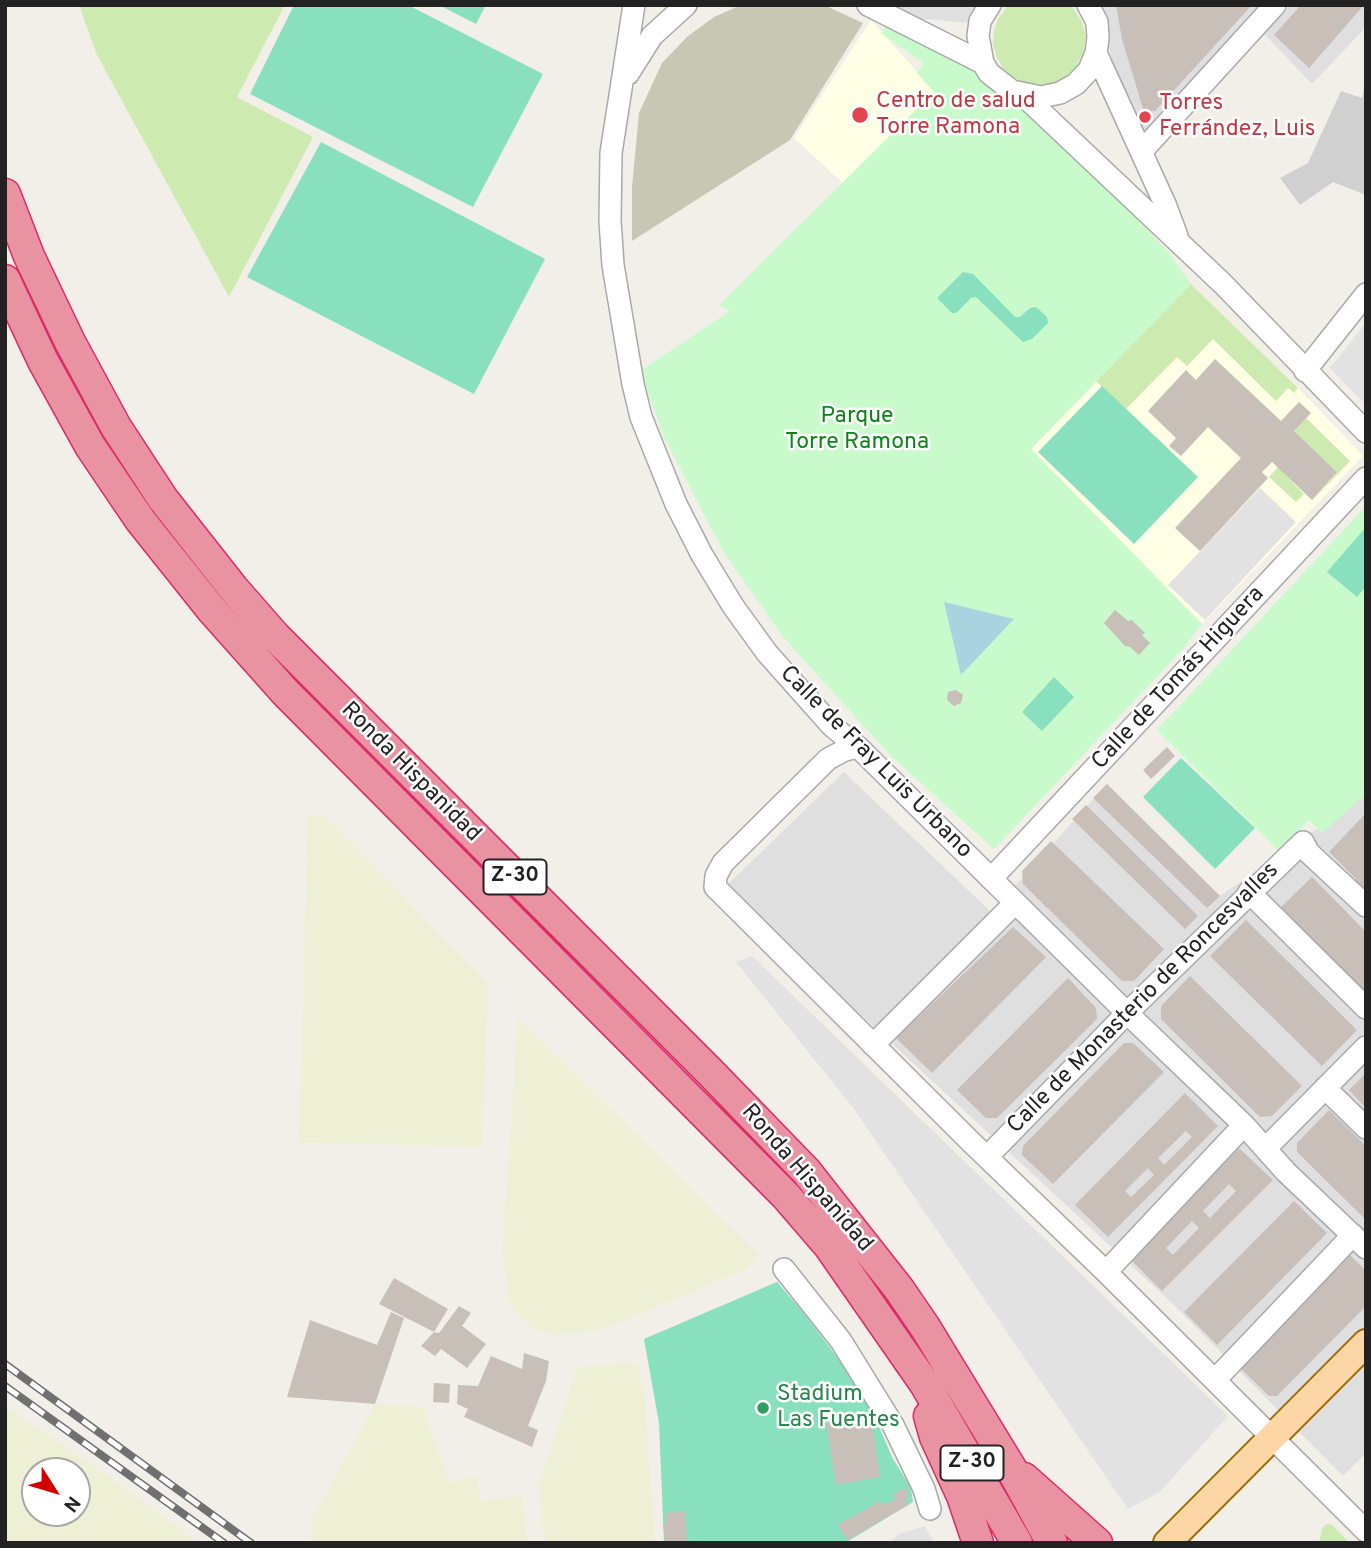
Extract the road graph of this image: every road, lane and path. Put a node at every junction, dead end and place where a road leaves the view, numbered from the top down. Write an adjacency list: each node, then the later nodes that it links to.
1 (686, 5): 10 (street, Calle de Fray Luis Urbano)
2 (868, 5): 8 (street)
3 (990, 5): 8 (street)
4 (1088, 5): 7 (street)
5 (1275, 5): 11 (street)
6 (634, 7): 10 (street, Calle de Fray Luis Urbano)
7 (1096, 53): 9 (street); 11 (street)
8 (983, 64): 9 (street)
9 (1023, 95): 13 (street)
10 (619, 99): 19 (street, Calle de Fray Luis Urbano)
11 (1142, 151): 13 (street)
12 (5, 194): 42 (highway, Ronda Hispanidad / Z-30)
13 (1179, 242): 16 (street)
14 (5, 281): 40 (highway, Ronda Hispanidad / Z-30)
15 (1366, 295): 16 (street)
16 (1306, 371): 17 (street)
17 (1366, 432)
18 (1366, 478): 22 (street, Calle de Tomás Higuera)
19 (832, 726): 20 (street, Calle de Fray Luis Urbano); 21 (street)
20 (858, 747): 21 (street); 22 (street, Calle de Fray Luis Urbano)
21 (828, 759): 28 (street)
22 (991, 879): 25 (street, Calle de Fray Luis Urbano)
23 (1249, 892): 24 (street, Calle de Monasterio de Roncesvalles); 26 (street); 27 (street, Calle de Monasterio de Roncesvalles)
24 (1366, 906)
25 (1010, 908): 27 (street, Calle de Fray Luis Urbano); 28 (street)
26 (1366, 1008)
27 (1127, 1013): 32 (street, Calle de Fray Luis Urbano); 34 (street, Calle de Monasterio de Roncesvalles)
28 (879, 1040): 34 (street)
29 (1366, 1047): 30 (street)
30 (1325, 1088): 31 (street); 33 (street)
31 (1366, 1128)
32 (1238, 1131): 33 (street, Calle de Fray Luis Urbano); 36 (street)
33 (1266, 1148): 35 (street, Calle de Fray Luis Urbano)
34 (987, 1157): 36 (street)
35 (1354, 1243): 39 (street)
36 (1113, 1265): 39 (street)
37 (784, 1269): 43 (street)
38 (1366, 1343): 41 (main road)
39 (1222, 1373): 41 (street)
40 (925, 1384): 45 (highway); 46 (highway, Ronda Hispanidad / Z-30)
41 (1272, 1438): 44 (street); 49 (main road)
42 (1011, 1468): 47 (highway, Ronda Hispanidad / Z-30); 48 (highway)
43 (930, 1509)
44 (1366, 1531)
45 (978, 1543)
46 (1017, 1543)
47 (1052, 1543)
48 (1097, 1543)
49 (1167, 1543)

